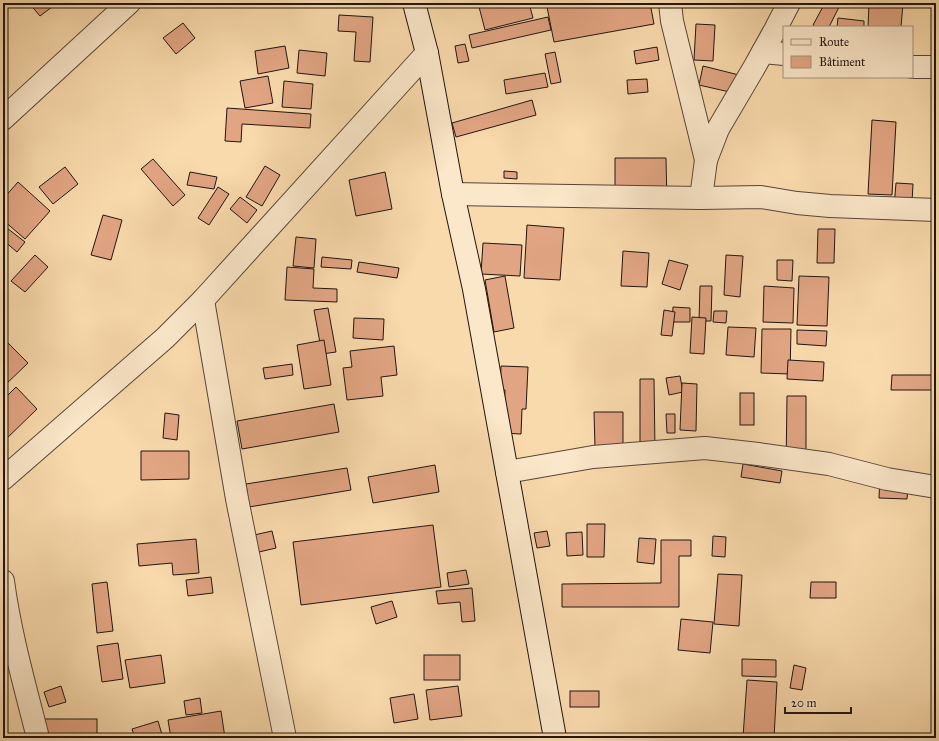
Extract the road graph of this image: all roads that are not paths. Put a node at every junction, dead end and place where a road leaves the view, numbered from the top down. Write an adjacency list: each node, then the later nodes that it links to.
1 (129, 3): 10 (street)
2 (414, 3): 6 (street)
3 (670, 3): 11 (street)
4 (789, 3): 5 (street)
5 (763, 52): 7 (street); 11 (street)
6 (427, 54): 12 (street); 15 (street)
7 (783, 54)
8 (913, 67): 9 (street)
9 (936, 67)
10 (3, 119)
11 (706, 160): 13 (street)
12 (453, 194): 13 (street); 16 (street)
13 (700, 198): 14 (street)
14 (936, 210)
15 (203, 300): 17 (street); 21 (street)
16 (507, 472): 18 (street); 22 (street)
17 (4, 475)
18 (936, 487)
19 (3, 582): 20 (street)
20 (38, 738)
21 (285, 738)
22 (555, 738)

